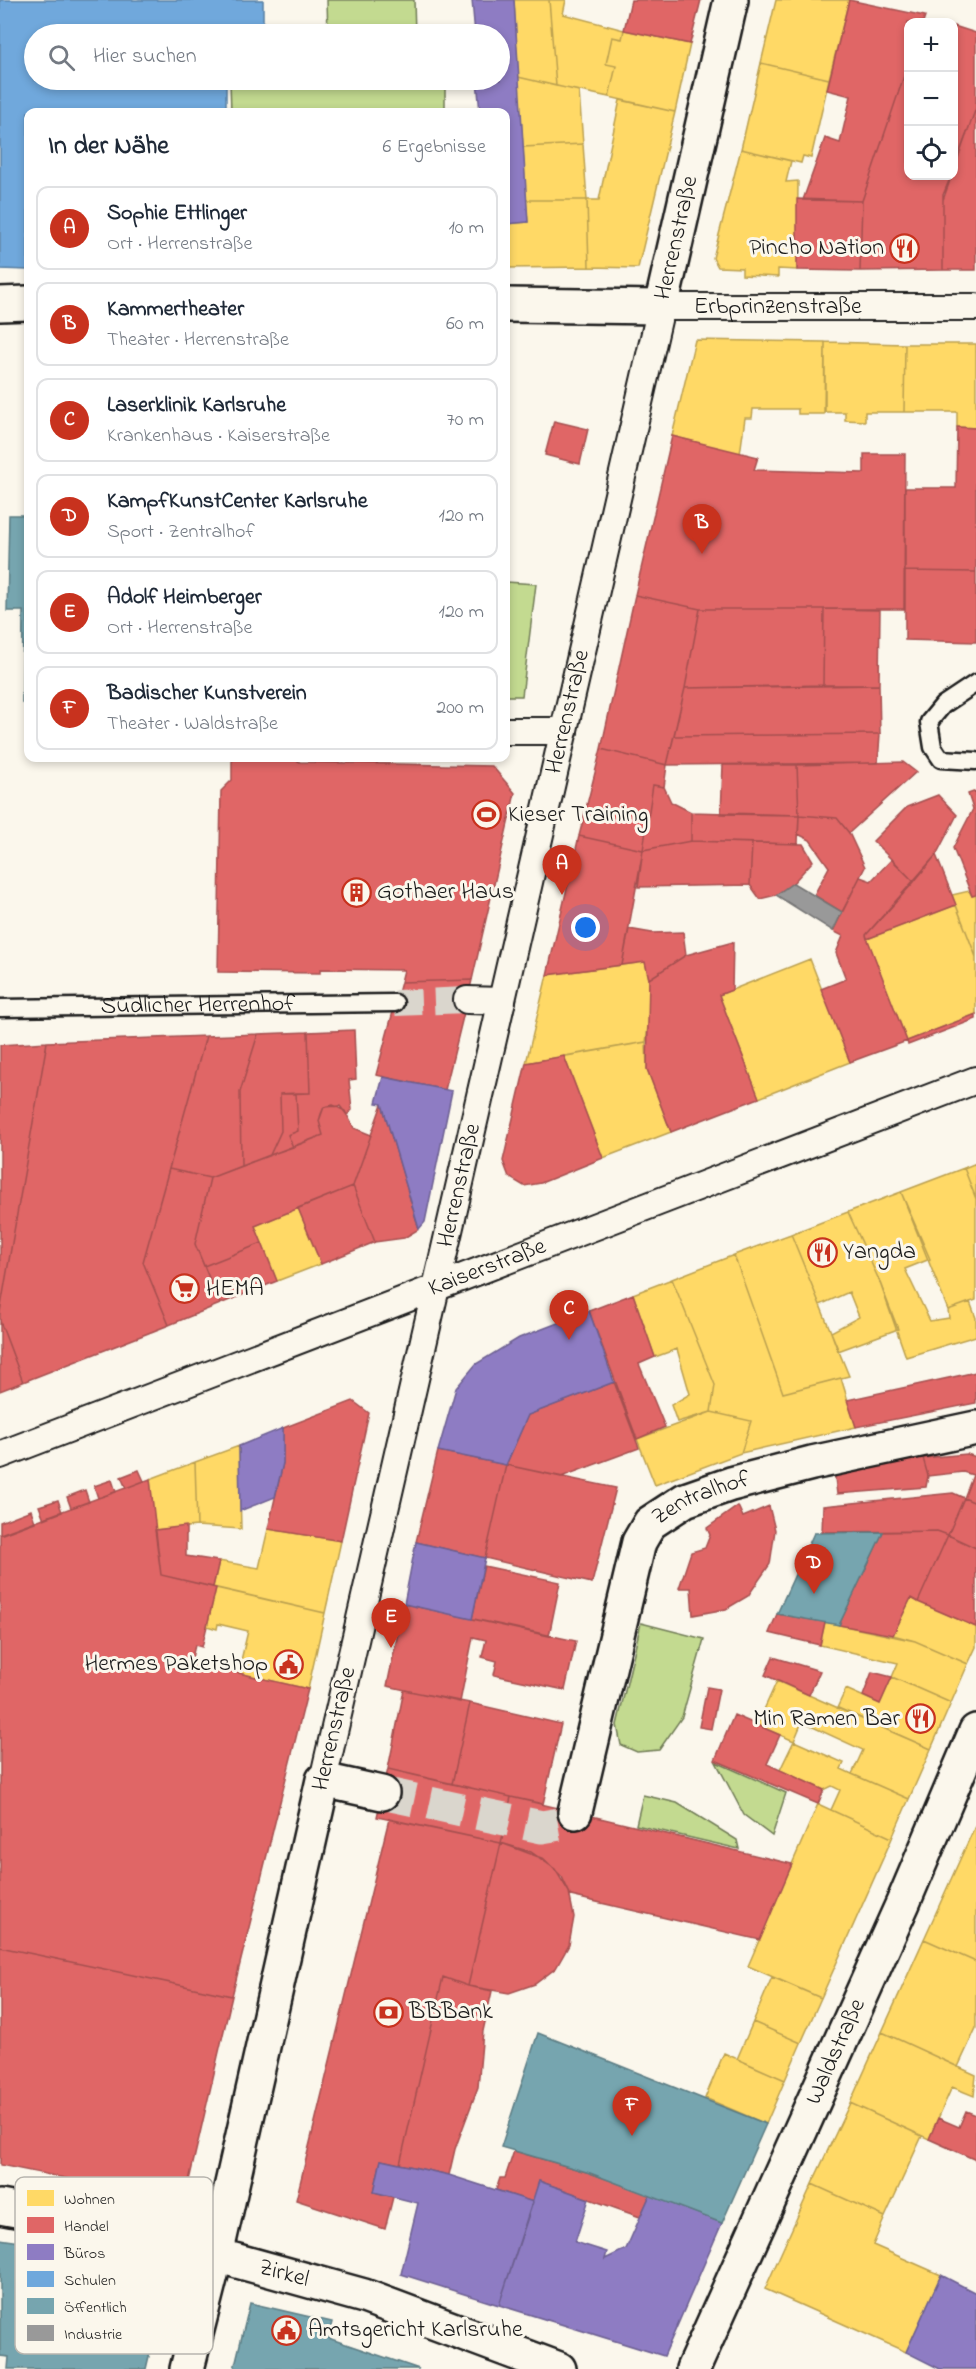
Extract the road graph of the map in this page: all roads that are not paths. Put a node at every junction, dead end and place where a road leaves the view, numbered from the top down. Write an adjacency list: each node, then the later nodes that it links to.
1 (731, 0): 5 (street, Herrenstraße)
2 (24, 303): 3 (street)
3 (0, 304)
4 (510, 305): 5 (street, Erbprinzenstraße)
5 (661, 307): 6 (street, Erbprinzenstraße); 9 (street, Herrenstraße)
6 (976, 307)
7 (976, 683): 10 (lane)
8 (510, 731): 9 (street)
9 (564, 731): 12 (street, Herrenstraße)
10 (976, 761)
11 (467, 1000): 12 (street)
12 (502, 1001): 16 (street, Herrenstraße)
13 (395, 1003): 14 (lane, Südlicher Herrenhof)
14 (0, 1008)
15 (976, 1080): 16 (street, Kaiserstraße)
16 (435, 1288): 18 (street, Kaiserstraße); 20 (street, Herrenstraße)
17 (976, 1428): 22 (street, Zentralhof)
18 (0, 1455)
19 (976, 1731): 31 (street, Waldstraße)
20 (323, 1780): 21 (street); 26 (street, Herrenstraße)
21 (382, 1793)
22 (575, 1812)
23 (0, 2207): 24 (street, Zirkel)
24 (15, 2210)
25 (213, 2254): 26 (street, Zirkel)
26 (216, 2255): 27 (street, Herrenstraße); 30 (street, Zirkel)
27 (213, 2266)
28 (190, 2354): 29 (street, Herrenstraße)
29 (186, 2369)
30 (560, 2369)
31 (693, 2369)

